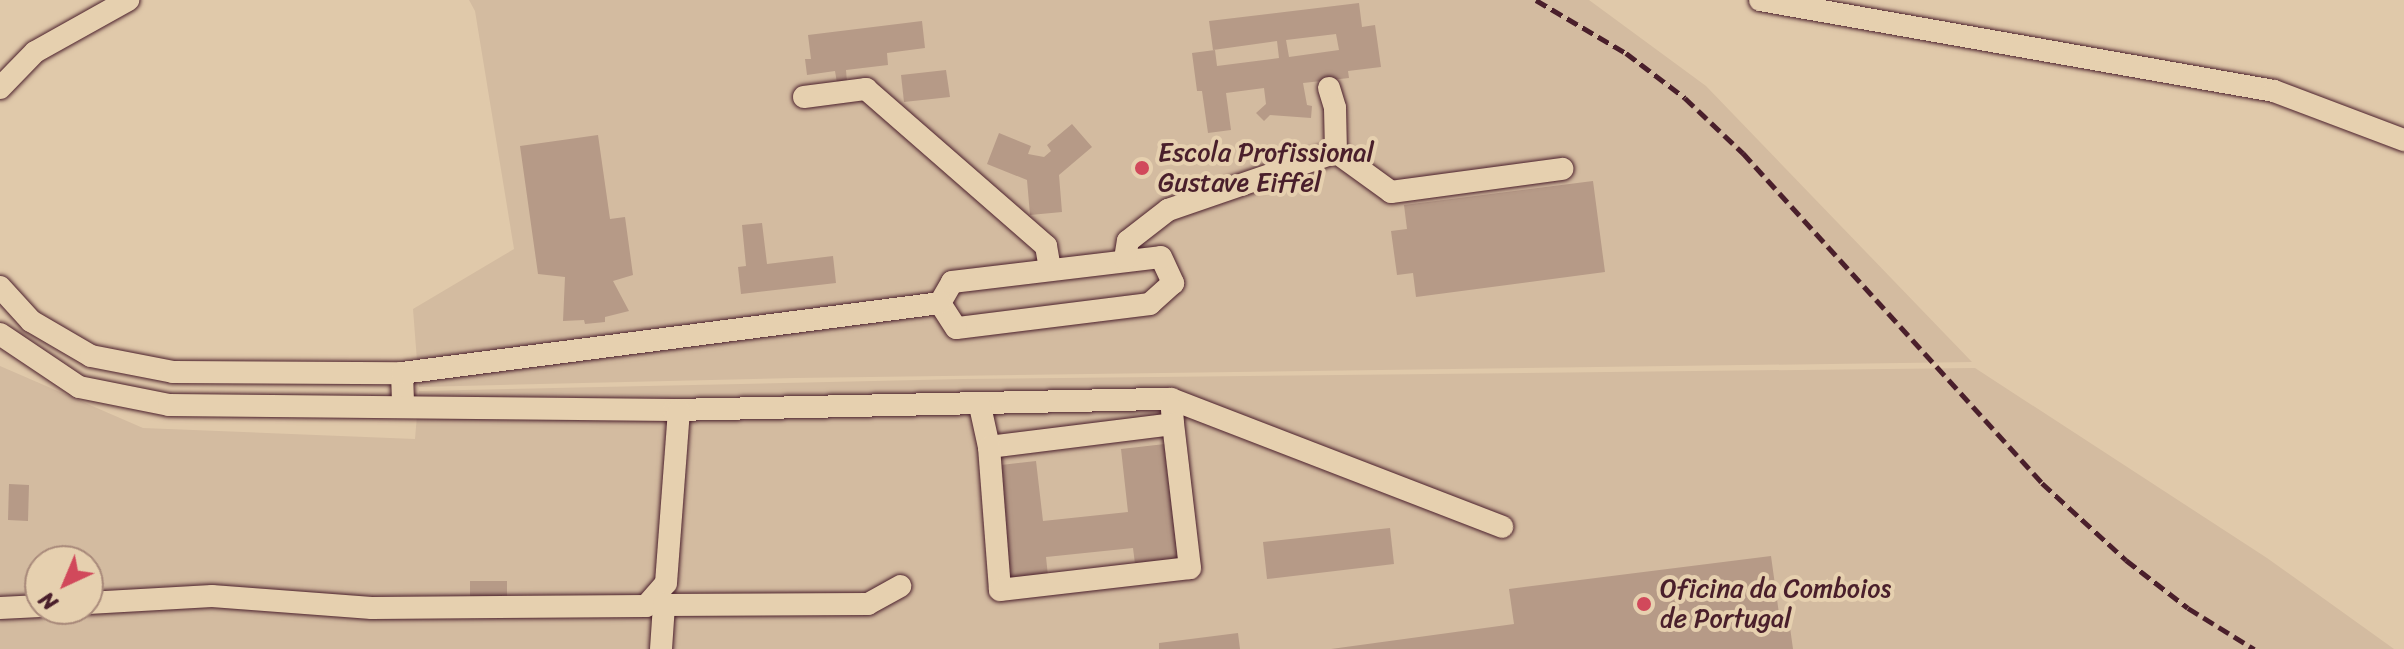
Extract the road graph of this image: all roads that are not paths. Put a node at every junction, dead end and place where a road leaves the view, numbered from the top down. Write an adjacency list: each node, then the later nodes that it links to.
1 (128, 0): 3 (street)
2 (1760, 0): 6 (street)
3 (0, 88)
4 (1329, 88): 7 (street)
5 (804, 97): 10 (street)
6 (2404, 140)
7 (1336, 152): 8 (street); 9 (street)
8 (1562, 169)
9 (1125, 259): 10 (street); 12 (street)
10 (1050, 269): 12 (street)
11 (0, 287): 14 (street)
12 (940, 303): 14 (street)
13 (0, 334): 16 (street)
14 (402, 373): 16 (street)
15 (1171, 399): 17 (street); 19 (street); 21 (street)
16 (403, 406): 18 (street)
17 (980, 406): 18 (street); 20 (street)
18 (679, 410): 24 (street)
19 (1173, 424): 20 (street); 20 (street)
20 (989, 447)
21 (1502, 527)
22 (900, 586): 24 (street)
23 (104, 602): 24 (street)
24 (658, 602): 27 (street)
25 (24, 607): 26 (street)
26 (0, 608)
27 (661, 649)

